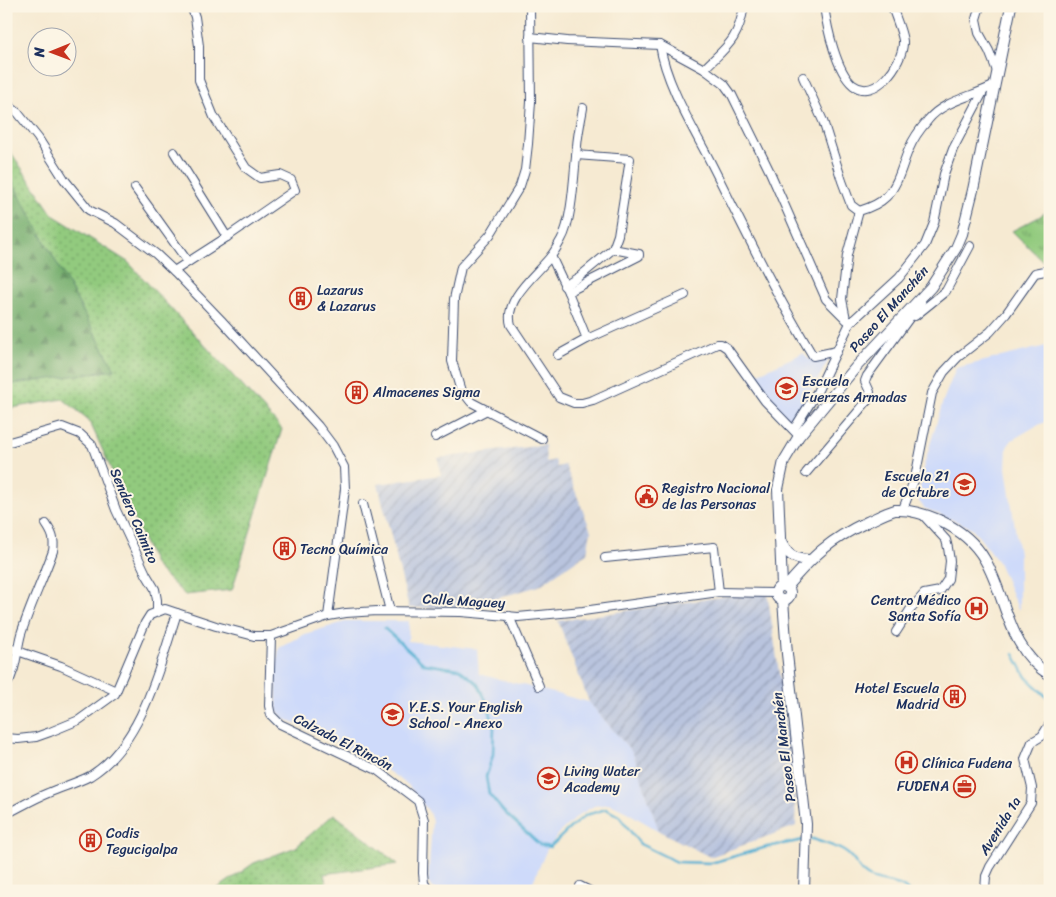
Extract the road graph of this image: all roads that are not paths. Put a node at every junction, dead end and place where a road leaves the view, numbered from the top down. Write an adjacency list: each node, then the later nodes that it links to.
1 (191, 6): 21 (street)
2 (530, 6): 8 (street)
3 (744, 6): 10 (street)
4 (824, 6): 5 (street)
5 (892, 6)
6 (980, 6): 11 (street)
7 (1011, 6): 11 (street, Paseo El Manchén)
8 (530, 37): 9 (street); 36 (street)
9 (660, 45): 10 (street); 34 (street)
10 (704, 69): 32 (street)
11 (998, 75): 13 (street, Paseo El Manchén)
12 (803, 77): 20 (street)
13 (995, 85): 14 (street); 28 (street, Paseo El Manchén)
14 (983, 92): 20 (street); 32 (street)
15 (6, 102): 27 (street)
16 (583, 108): 18 (street)
17 (174, 152): 21 (street)
18 (576, 155): 23 (street); 24 (street)
19 (134, 188): 25 (street)
20 (859, 211): 32 (street)
21 (227, 237): 25 (street)
22 (970, 246): 31 (street)
23 (613, 249): 29 (street); 29 (street)
24 (551, 256): 29 (street); 37 (street)
25 (188, 262): 27 (street)
26 (1050, 270): 43 (street)
27 (174, 271): 54 (street)
28 (931, 287): 31 (street); 37 (street, Paseo El Manchén)
29 (566, 289): 33 (street)
30 (684, 295): 33 (street)
31 (910, 320): 41 (street)
32 (848, 321): 34 (street)
33 (587, 339): 35 (street)
34 (836, 351): 37 (street)
35 (558, 355)
36 (487, 410): 38 (street); 39 (street)
37 (796, 432): 46 (street, Paseo El Manchén)
38 (435, 437)
39 (542, 439)
40 (6, 443): 51 (street, Sendero Caimito)
41 (806, 473)
42 (363, 504): 52 (street)
43 (903, 510): 44 (street); 48 (street)
44 (922, 514): 56 (street); 60 (street)
45 (46, 524): 59 (street)
46 (779, 539): 48 (street); 50 (street, Paseo El Manchén)
47 (605, 558): 49 (street)
48 (809, 560): 50 (street)
49 (719, 592): 50 (street, Calle Maguey); 55 (street, Calle Maguey)
50 (782, 592): 71 (street, Paseo El Manchén)
51 (157, 611): 53 (street, Calle Maguey); 63 (street)
52 (390, 611): 54 (street, Calle Maguey); 55 (street, Calle Maguey)
53 (178, 613): 57 (street, Calle Maguey); 67 (street)
54 (328, 616): 57 (street, Calle Maguey)
55 (509, 616): 62 (street)
56 (896, 632)
57 (271, 636): 69 (street, Calzada El Rincón)
58 (6, 648): 59 (street)
59 (17, 652): 61 (street); 63 (street)
60 (1050, 674)
61 (6, 686)
62 (539, 686)
63 (116, 691): 66 (street)
64 (1050, 723): 65 (street, Avenida 1a)
65 (1046, 737): 72 (street, Avenida 1a)
66 (6, 738)
67 (6, 814)
68 (580, 886): 70 (street)
69 (429, 891)
70 (590, 891)
71 (804, 891)
72 (985, 891)

